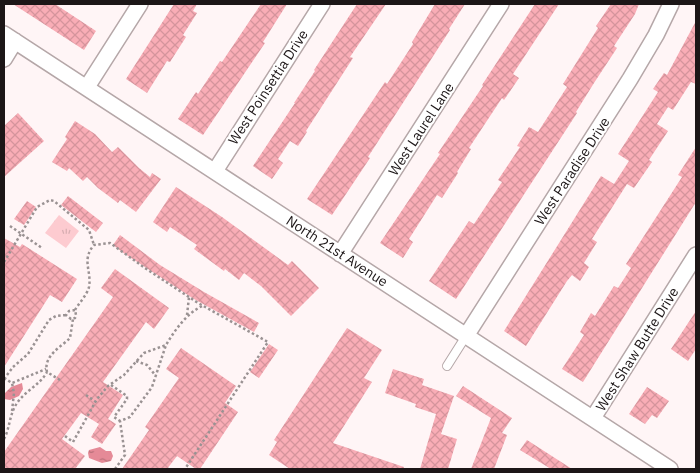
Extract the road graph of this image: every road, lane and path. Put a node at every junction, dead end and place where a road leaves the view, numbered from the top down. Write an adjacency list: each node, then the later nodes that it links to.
1 (140, 4): 7 (street)
2 (322, 4): 8 (street, West Poinsettia Drive)
3 (501, 4): 13 (street, West Laurel Lane)
4 (672, 4): 22 (street, West Paradise Drive)
5 (9, 37): 6 (street); 7 (street, North 21st Avenue)
6 (4, 59)
7 (87, 87): 8 (street, North 21st Avenue)
8 (215, 171): 13 (street, North 21st Avenue)
9 (10, 226): 10 (path)
10 (21, 234): 11 (path); 12 (path); 15 (path)
11 (94, 245): 16 (path); 18 (path)
12 (42, 248)
13 (340, 254): 22 (street, North 21st Avenue)
14 (696, 255): 35 (street, West Shaw Butte Drive)
15 (4, 262)
16 (188, 297): 17 (path); 20 (path)
17 (202, 306): 20 (path); 40 (path)
18 (75, 310): 19 (path); 21 (path)
19 (66, 315): 21 (path); 28 (path)
20 (187, 315): 23 (path)
21 (73, 319): 26 (path)
22 (466, 336): 25 (lane); 35 (street, North 21st Avenue)
23 (166, 345): 24 (path); 27 (path)
24 (136, 360): 27 (path); 31 (path)
25 (447, 366)
26 (46, 370): 29 (path); 30 (path); 34 (path)
27 (156, 376): 36 (path)
28 (4, 379): 30 (path)
29 (60, 380)
30 (12, 383): 34 (path)
31 (111, 385): 33 (path); 36 (path)
32 (86, 395): 33 (path)
33 (96, 402): 37 (path)
34 (11, 415): 38 (path)
35 (593, 418): 41 (street, North 21st Avenue)
36 (120, 421): 39 (path)
37 (65, 436)
38 (4, 439)
39 (115, 469)
40 (185, 469)
41 (670, 469)

